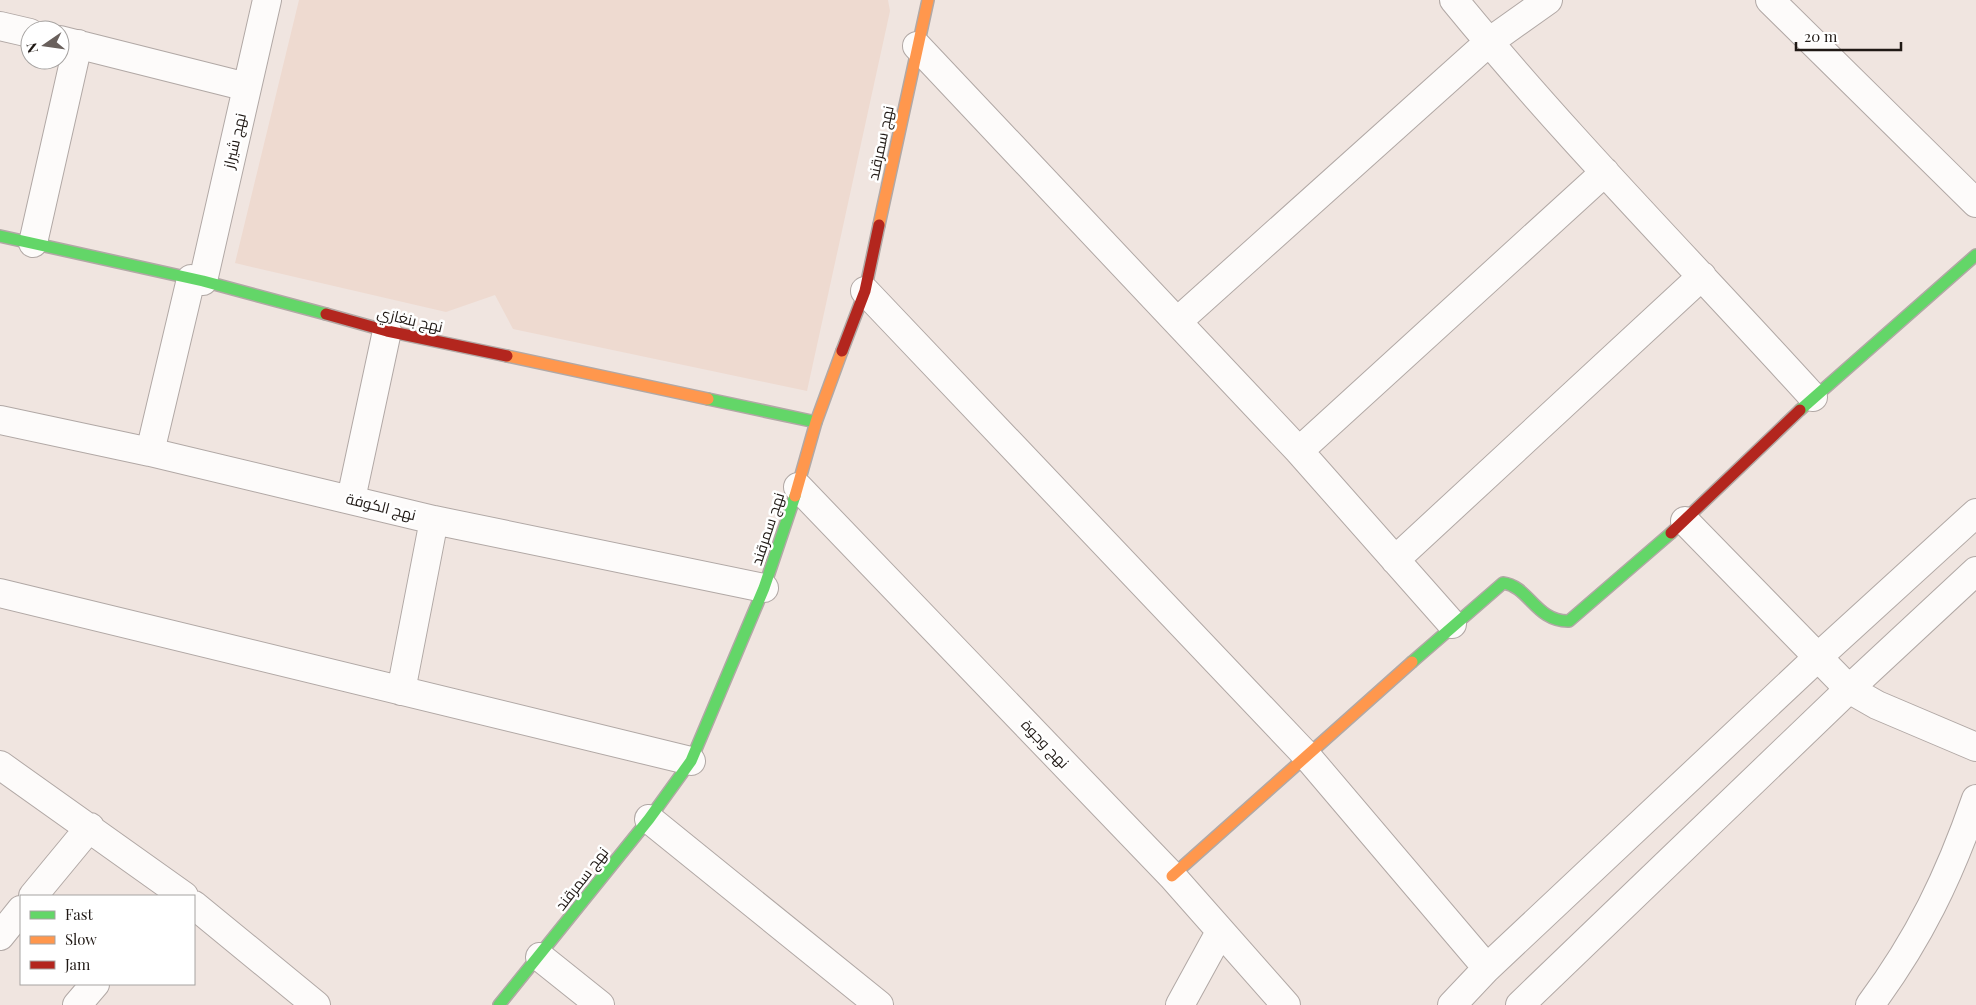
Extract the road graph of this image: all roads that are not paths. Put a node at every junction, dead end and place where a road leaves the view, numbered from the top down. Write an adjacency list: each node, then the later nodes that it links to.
1 (267, 0): 12 (street, نهج شيراز)
2 (928, 0): 10 (street, نهج سمرقند)
3 (1454, 0): 9 (street)
4 (1548, 0): 9 (street)
5 (1770, 0): 14 (street)
6 (0, 26): 7 (street)
7 (20, 31)
8 (70, 42): 12 (street)
9 (1489, 42): 13 (street); 21 (street)
10 (917, 46): 20 (street, نهج سمرقند); 21 (street)
11 (64, 70): 16 (street)
12 (247, 87): 19 (street, نهج شيراز)
13 (1605, 172): 18 (street); 26 (street)
14 (1976, 203)
15 (0, 236): 16 (street, نهج بنغازي)
16 (33, 243): 19 (street, نهج بنغازي)
17 (1976, 255): 23 (street)
18 (1702, 276): 23 (street); 33 (street)
19 (197, 280): 22 (street, نهج بنغازي); 27 (street, نهج شيراز)
20 (865, 291): 25 (street, نهج سمرقند); 42 (street)
21 (1178, 321): 26 (street)
22 (387, 331): 25 (street, نهج بنغازي); 29 (street)
23 (1813, 397): 32 (street)
24 (0, 420): 27 (street, نهج الكوفة)
25 (816, 422): 28 (street, نهج سمرقند)
26 (1299, 451): 33 (street)
27 (150, 452): 29 (street, نهج الكوفة)
28 (798, 487): 35 (street, نهج سمرقند); 48 (street, نهج وجوة)
29 (351, 500): 31 (street, نهج الكوفة)
30 (1976, 513): 38 (street)
31 (434, 520): 35 (street, نهج الكوفة); 40 (street)
32 (1685, 521): 37 (street); 38 (street)
33 (1395, 560): 37 (street)
34 (1976, 571): 39 (street)
35 (764, 588): 43 (street, نهج سمرقند)
36 (0, 593): 40 (street)
37 (1452, 624): 42 (street)
38 (1817, 658): 39 (street); 56 (street)
39 (1849, 689): 41 (street); 66 (street)
40 (401, 691): 43 (street)
41 (1976, 747)
42 (1306, 755): 48 (street); 56 (street)
43 (691, 761): 46 (street, نهج سمرقند)
44 (0, 765): 47 (street)
45 (1976, 799): 67 (street)
46 (649, 819): 55 (street, نهج سمرقند); 62 (street)
47 (90, 827): 49 (street); 50 (street)
48 (1172, 876): 53 (street, نهج وجوة)
49 (34, 895)
50 (178, 895)
51 (195, 909): 58 (street)
52 (20, 911): 54 (street)
53 (1220, 932): 63 (street); 64 (street, نهج وجوة)
54 (0, 936)
55 (540, 957): 60 (street, نهج سمرقند); 61 (street)
56 (1487, 968): 65 (street)
57 (95, 985): 59 (street)
58 (310, 1003)
59 (77, 1005)
60 (499, 1005)
61 (600, 1005)
62 (879, 1005)
63 (1180, 1005)
64 (1286, 1005)
65 (1452, 1005)
66 (1520, 1005)
67 (1870, 1005)

